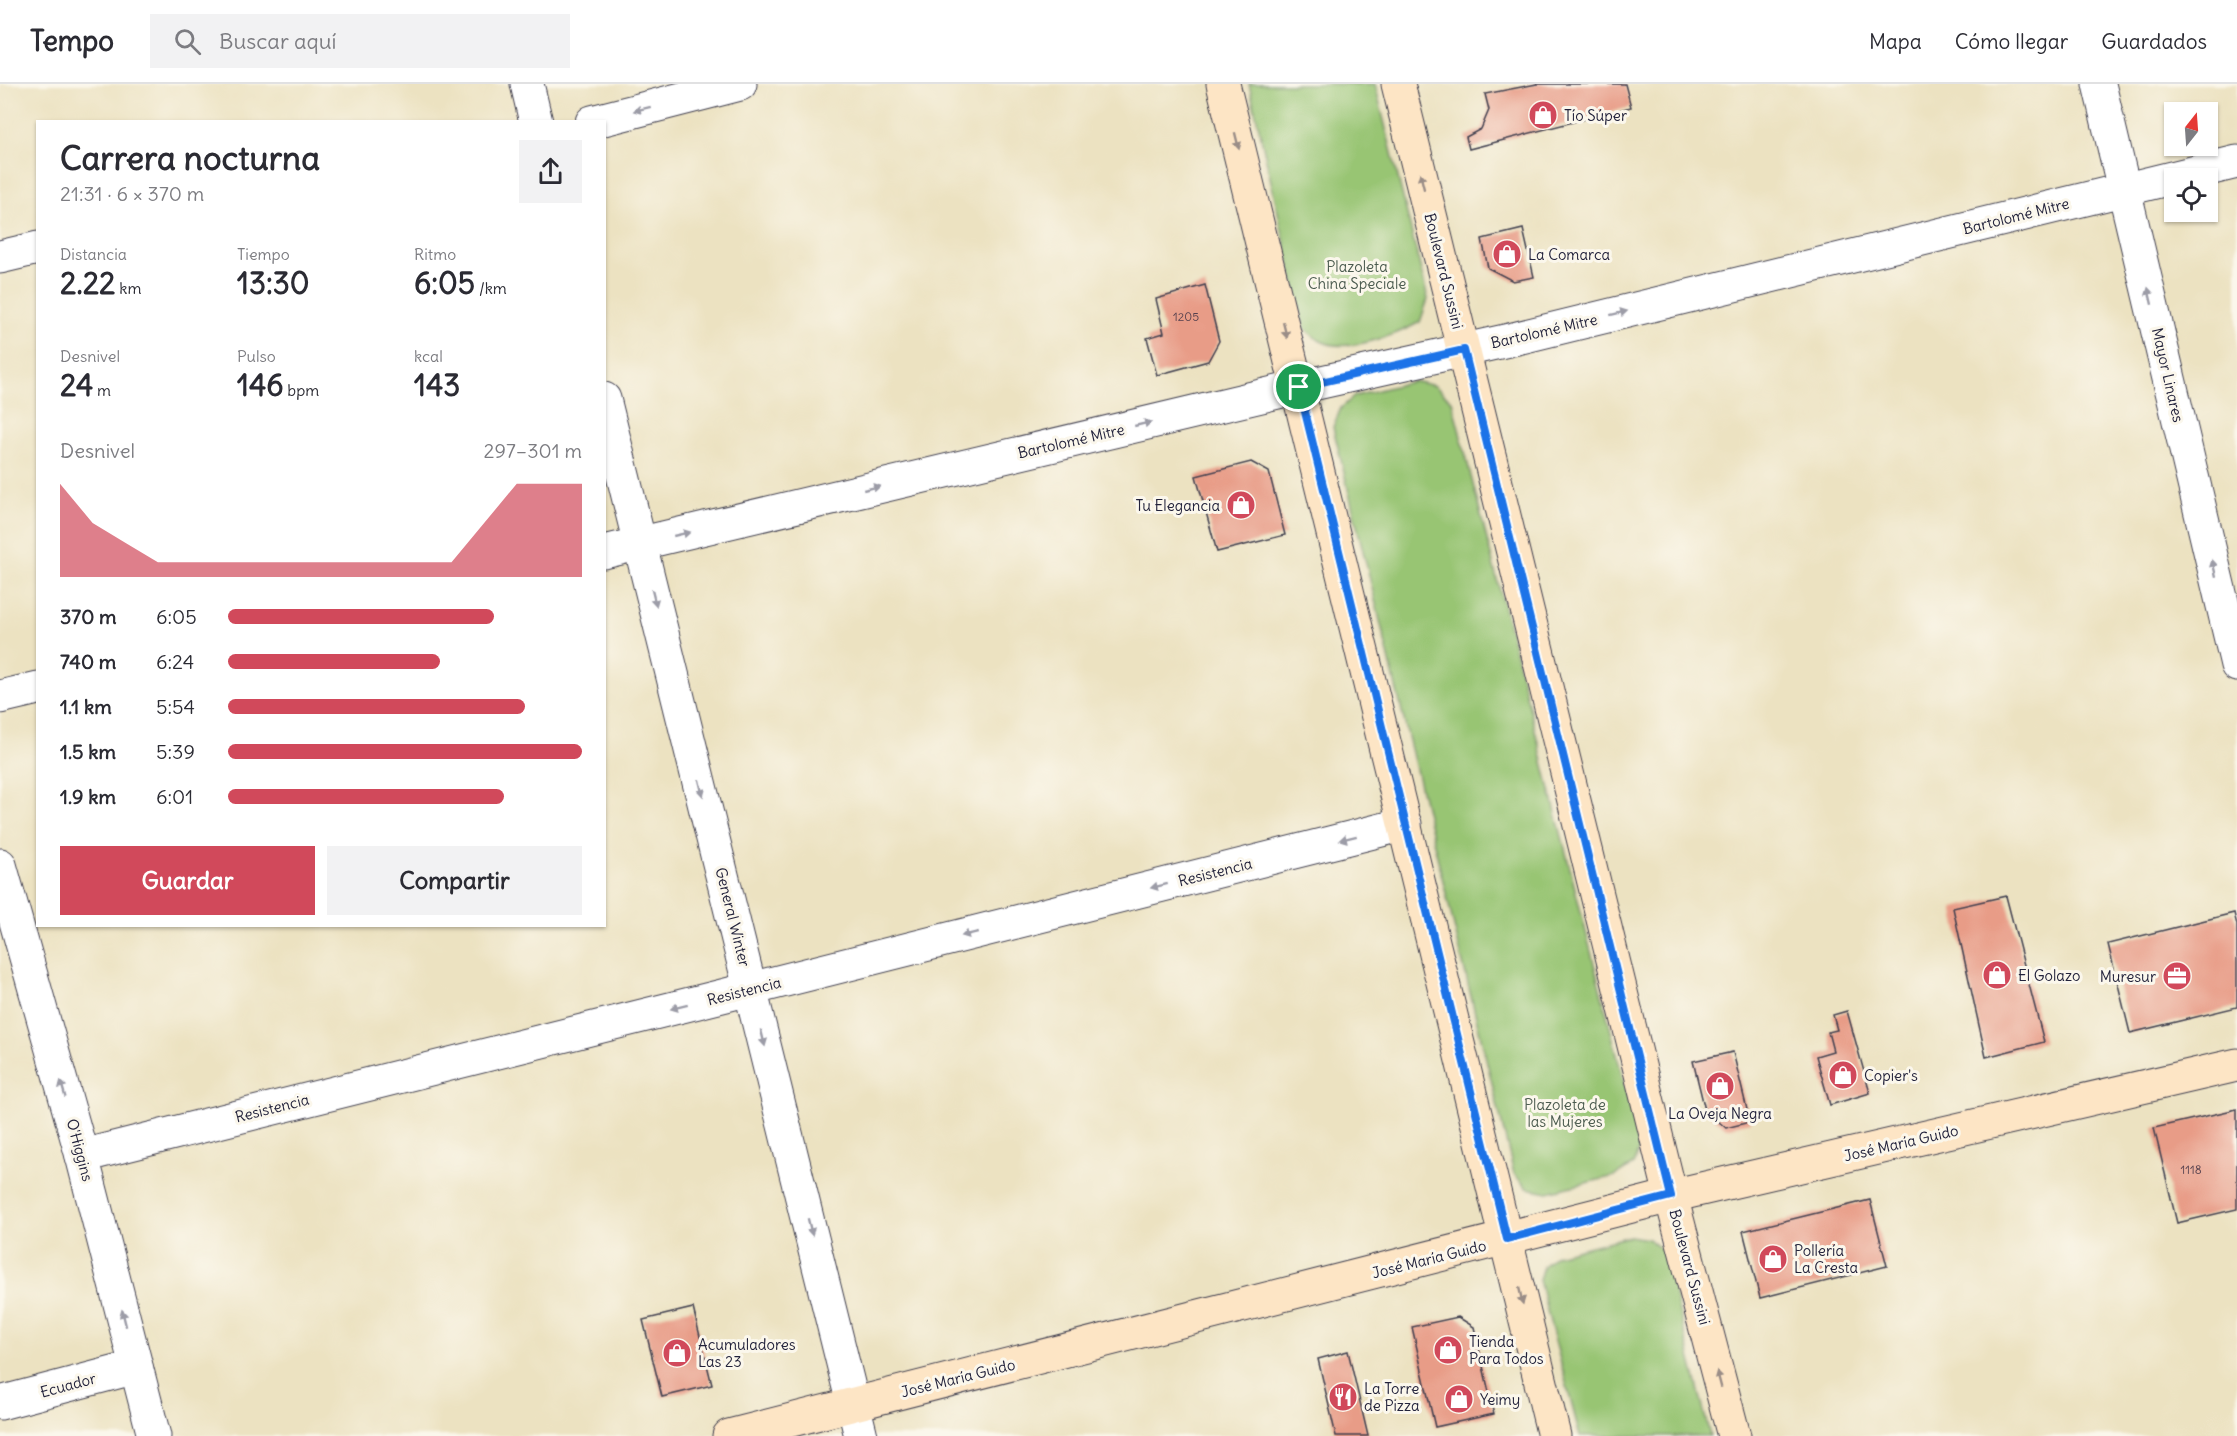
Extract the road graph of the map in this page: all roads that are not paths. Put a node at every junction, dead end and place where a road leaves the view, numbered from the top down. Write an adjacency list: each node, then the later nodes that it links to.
1 (527, 84): 6 (street)
2 (740, 84): 7 (street, one-way to 7)
3 (1223, 84): 13 (main road, one-way to 13)
4 (1398, 84): 12 (main road, Boulevard Sussini, one-way to 4)
5 (2099, 84): 9 (street, Mayor Linares)
6 (536, 120)
7 (600, 120)
8 (2237, 162): 9 (street, Bartolomé Mitre)
9 (2124, 189): 12 (street, Bartolomé Mitre, one-way to 9); 17 (street, Mayor Linares, one-way to 9)
10 (36, 248): 11 (street)
11 (0, 257)
12 (1464, 350): 13 (street, Bartolomé Mitre); 25 (main road, Boulevard Sussini)
13 (1299, 387): 15 (street, Bartolomé Mitre, one-way to 13); 20 (main road)
14 (606, 407): 15 (street, General Winter)
15 (640, 543): 16 (street, Bartolomé Mitre); 22 (street, General Winter, one-way to 22)
16 (606, 552)
17 (2237, 665)
18 (36, 689): 19 (street)
19 (0, 698)
20 (1404, 824): 22 (street, Resistencia, one-way to 22); 26 (main road)
21 (0, 865): 24 (street, O'Higgins, one-way to 21)
22 (750, 990): 24 (street, Resistencia, one-way to 24); 29 (street, General Winter, one-way to 29)
23 (2237, 1065): 25 (main road, José María Guido)
24 (82, 1156): 27 (street, O'Higgins, one-way to 24)
25 (1671, 1196): 26 (main road, José María Guido); 34 (main road, Boulevard Sussini, one-way to 25)
26 (1507, 1239): 29 (main road, José María Guido); 33 (main road, one-way to 33)
27 (136, 1367): 28 (street, Ecuador); 30 (street, O'Higgins)
28 (0, 1403)
29 (854, 1405): 31 (main road, José María Guido); 32 (street, General Winter)
30 (154, 1436)
31 (729, 1436)
32 (861, 1436)
33 (1554, 1436)
34 (1734, 1436)

